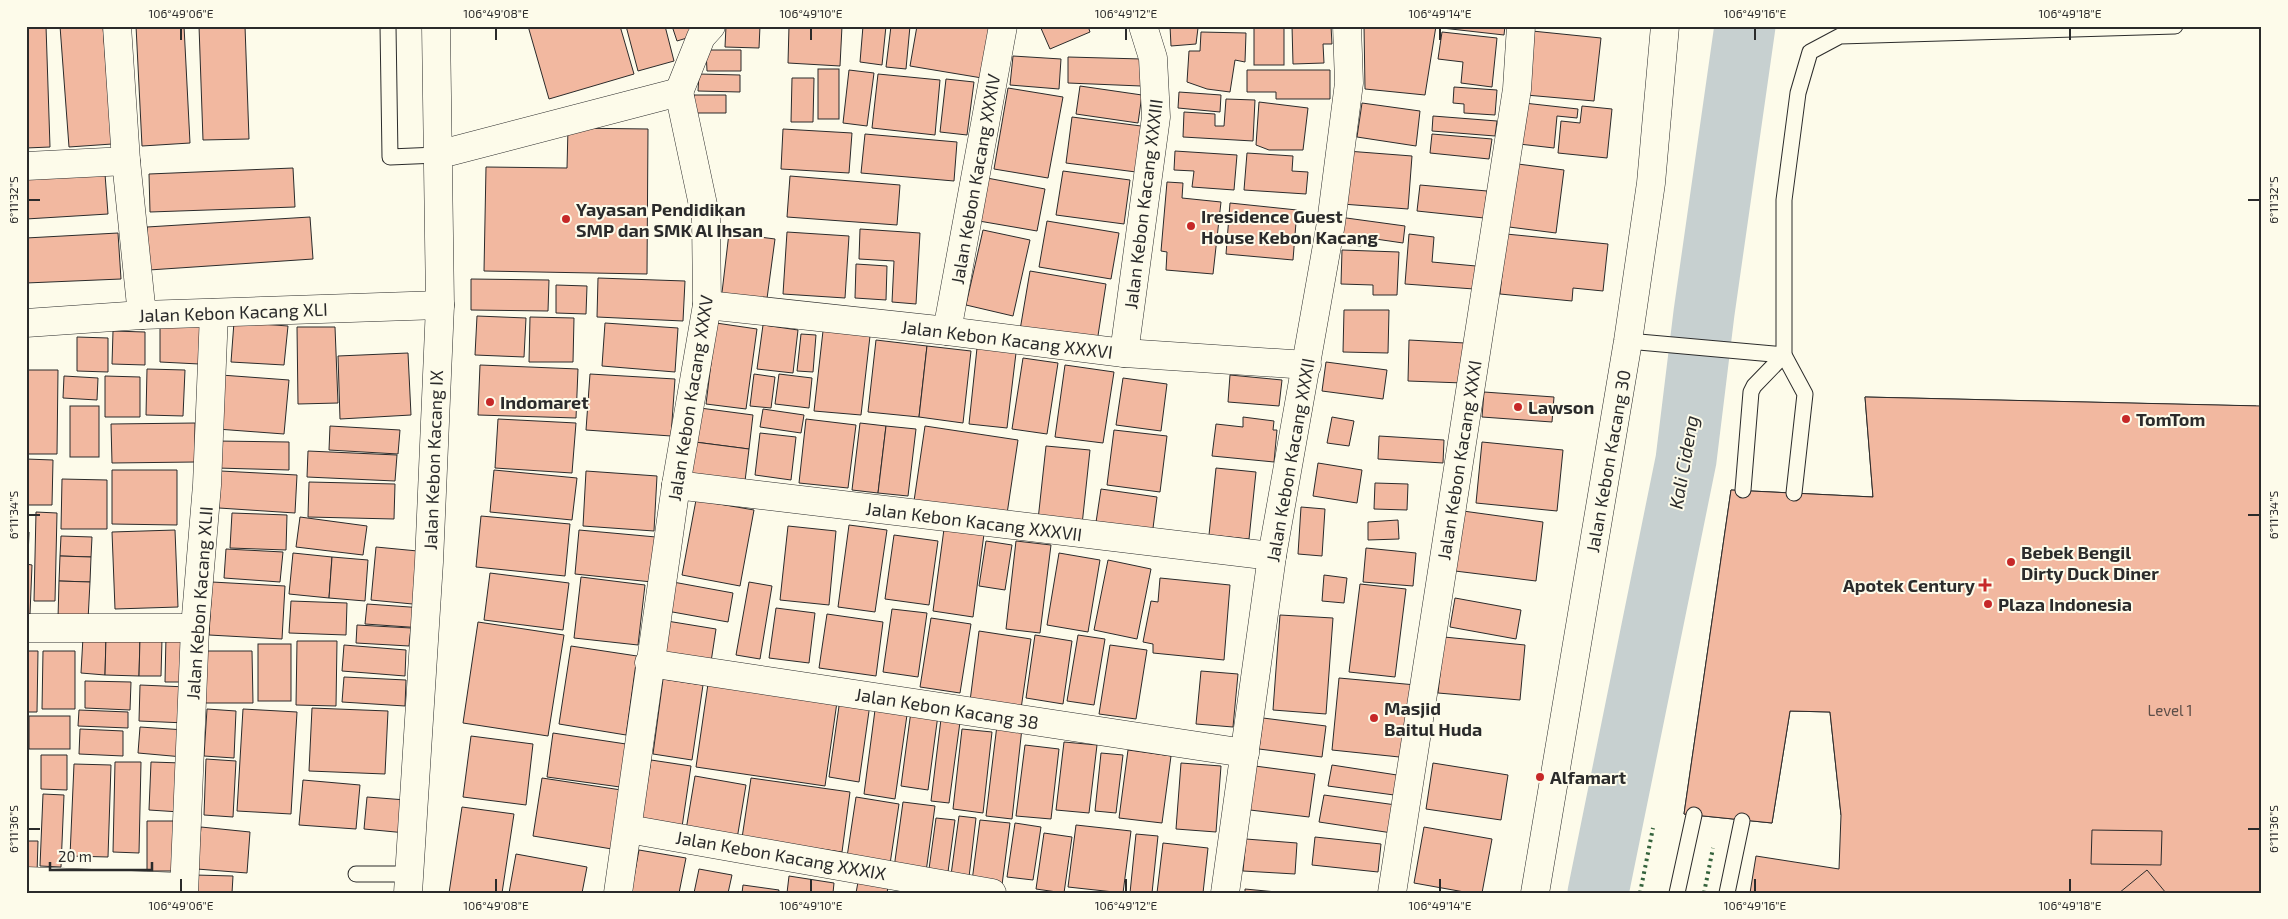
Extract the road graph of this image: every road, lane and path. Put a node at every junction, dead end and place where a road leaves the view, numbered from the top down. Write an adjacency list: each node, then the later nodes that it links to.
1 (117, 26): 13 (street)
2 (388, 26): 12 (lane)
3 (436, 26): 12 (street, Jalan Kebon Kacang IX)
4 (711, 26): 11 (street)
5 (1003, 26): 20 (street, Jalan Kebon Kacang XXXIV)
6 (1143, 26): 22 (street, Jalan Kebon Kacang XXXIII)
7 (1347, 26): 24 (street, Jalan Kebon Kacang XXXII)
8 (1521, 26): 43 (street, Jalan Kebon Kacang XXXI)
9 (1665, 26): 21 (street, Jalan Kebon Kacang 30)
10 (2176, 26): 23 (lane)
11 (679, 92): 12 (street); 16 (street, Jalan Kebon Kacang XXXV)
12 (437, 155): 15 (street, Jalan Kebon Kacang IX)
13 (126, 161): 14 (street); 18 (street)
14 (26, 166)
15 (440, 305): 17 (street, Jalan Kebon Kacang XLI); 38 (street, Jalan Kebon Kacang IX)
16 (707, 305): 20 (street, Jalan Kebon Kacang XXXVI); 25 (street, Jalan Kebon Kacang XXXV)
17 (214, 313): 18 (street, Jalan Kebon Kacang XLI); 30 (street, Jalan Kebon Kacang XLII)
18 (142, 315): 19 (street, Jalan Kebon Kacang XLI)
19 (26, 322)
20 (947, 331): 22 (street, Jalan Kebon Kacang XXXVI)
21 (1628, 341): 23 (lane); 44 (street, Jalan Kebon Kacang 30)
22 (1124, 353): 24 (street, Jalan Kebon Kacang XXXVI)
23 (1784, 354): 26 (lane); 27 (lane)
24 (1308, 365): 28 (street, Jalan Kebon Kacang XXXII)
25 (676, 485): 28 (street, Jalan Kebon Kacang XXXVII); 31 (street, Jalan Kebon Kacang XXXV)
26 (1743, 490)
27 (1794, 493)
28 (1272, 556): 32 (street, Jalan Kebon Kacang XXXII)
29 (26, 628): 30 (street)
30 (195, 628): 39 (street, Jalan Kebon Kacang XLII)
31 (649, 663): 32 (street, Jalan Kebon Kacang 38); 35 (street, Jalan Kebon Kacang XXXV)
32 (1244, 753): 42 (street, Jalan Kebon Kacang XXXII)
33 (1694, 815): 45 (lane)
34 (1742, 821): 46 (lane)
35 (628, 829): 40 (street, Jalan Kebon Kacang XXXV); 41 (street, Jalan Kebon Kacang XXXIX)
36 (356, 874): 38 (lane)
37 (26, 881): 39 (street)
38 (408, 884)
39 (184, 890)
40 (618, 893)
41 (992, 893)
42 (1225, 893)
43 (1392, 893)
44 (1535, 893)
45 (1677, 893)
46 (1727, 893)

